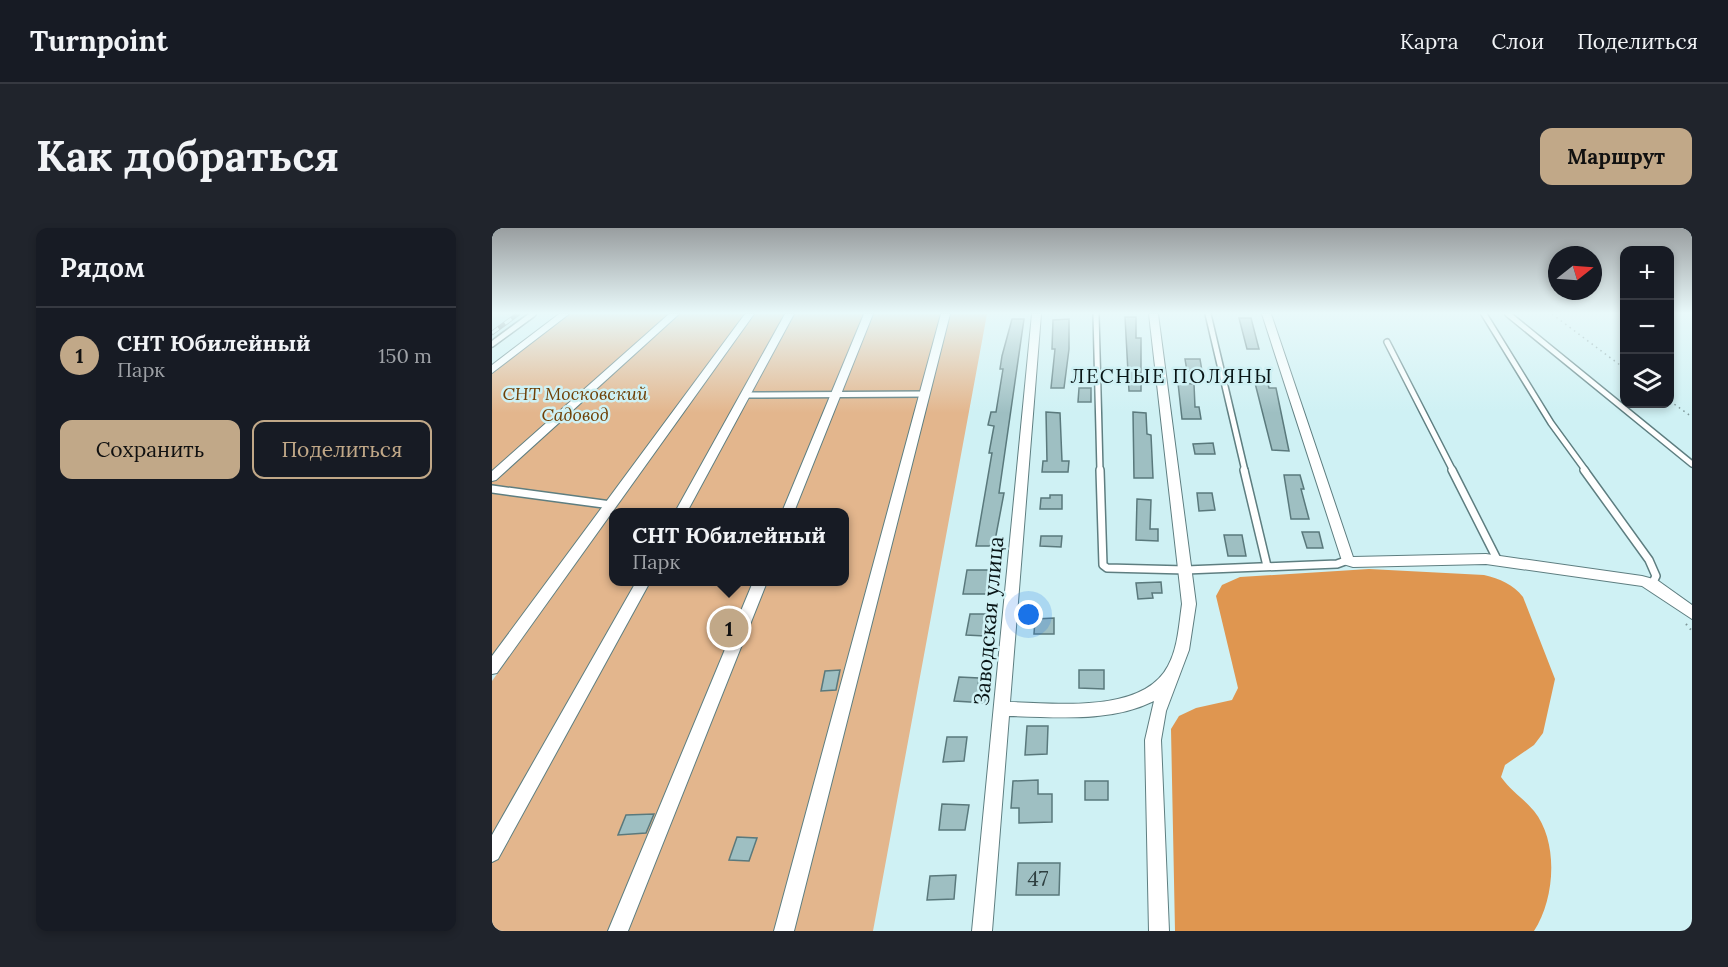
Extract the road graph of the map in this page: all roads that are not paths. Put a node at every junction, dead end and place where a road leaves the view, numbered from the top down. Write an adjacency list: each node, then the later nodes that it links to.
1 (522, 347): 15 (street)
2 (638, 347): 20 (street)
3 (726, 347): 22 (street)
4 (772, 347): 17 (street)
5 (856, 347): 18 (street)
6 (937, 347): 16 (street)
7 (1034, 347): 35 (street, Заводская улица)
8 (1097, 347): 28 (lane)
9 (1157, 347): 28 (street)
10 (1216, 347): 27 (lane)
11 (1277, 347): 25 (street)
12 (1388, 347): 26 (lane)
13 (1504, 347): 29 (lane)
14 (1548, 347): 19 (lane)
15 (492, 370)
16 (925, 394): 18 (lane); 38 (street)
17 (745, 395): 18 (lane); 23 (street)
18 (836, 395): 24 (street)
19 (1692, 464)
20 (492, 477)
21 (492, 489): 22 (lane)
22 (611, 505): 33 (street)
23 (684, 508)
24 (790, 508)
25 (1348, 560): 26 (street); 27 (lane)
26 (1497, 561): 29 (street)
27 (1268, 567): 28 (lane)
28 (1186, 570): 34 (street)
29 (1652, 584): 32 (street)
30 (641, 586): 36 (street)
31 (758, 586): 37 (street)
32 (1692, 614)
33 (492, 668)
34 (1172, 673): 35 (street); 40 (street)
35 (1002, 709): 39 (street, Заводская улица)
36 (492, 853)
37 (618, 931)
38 (784, 931)
39 (982, 931)
40 (1159, 931)

